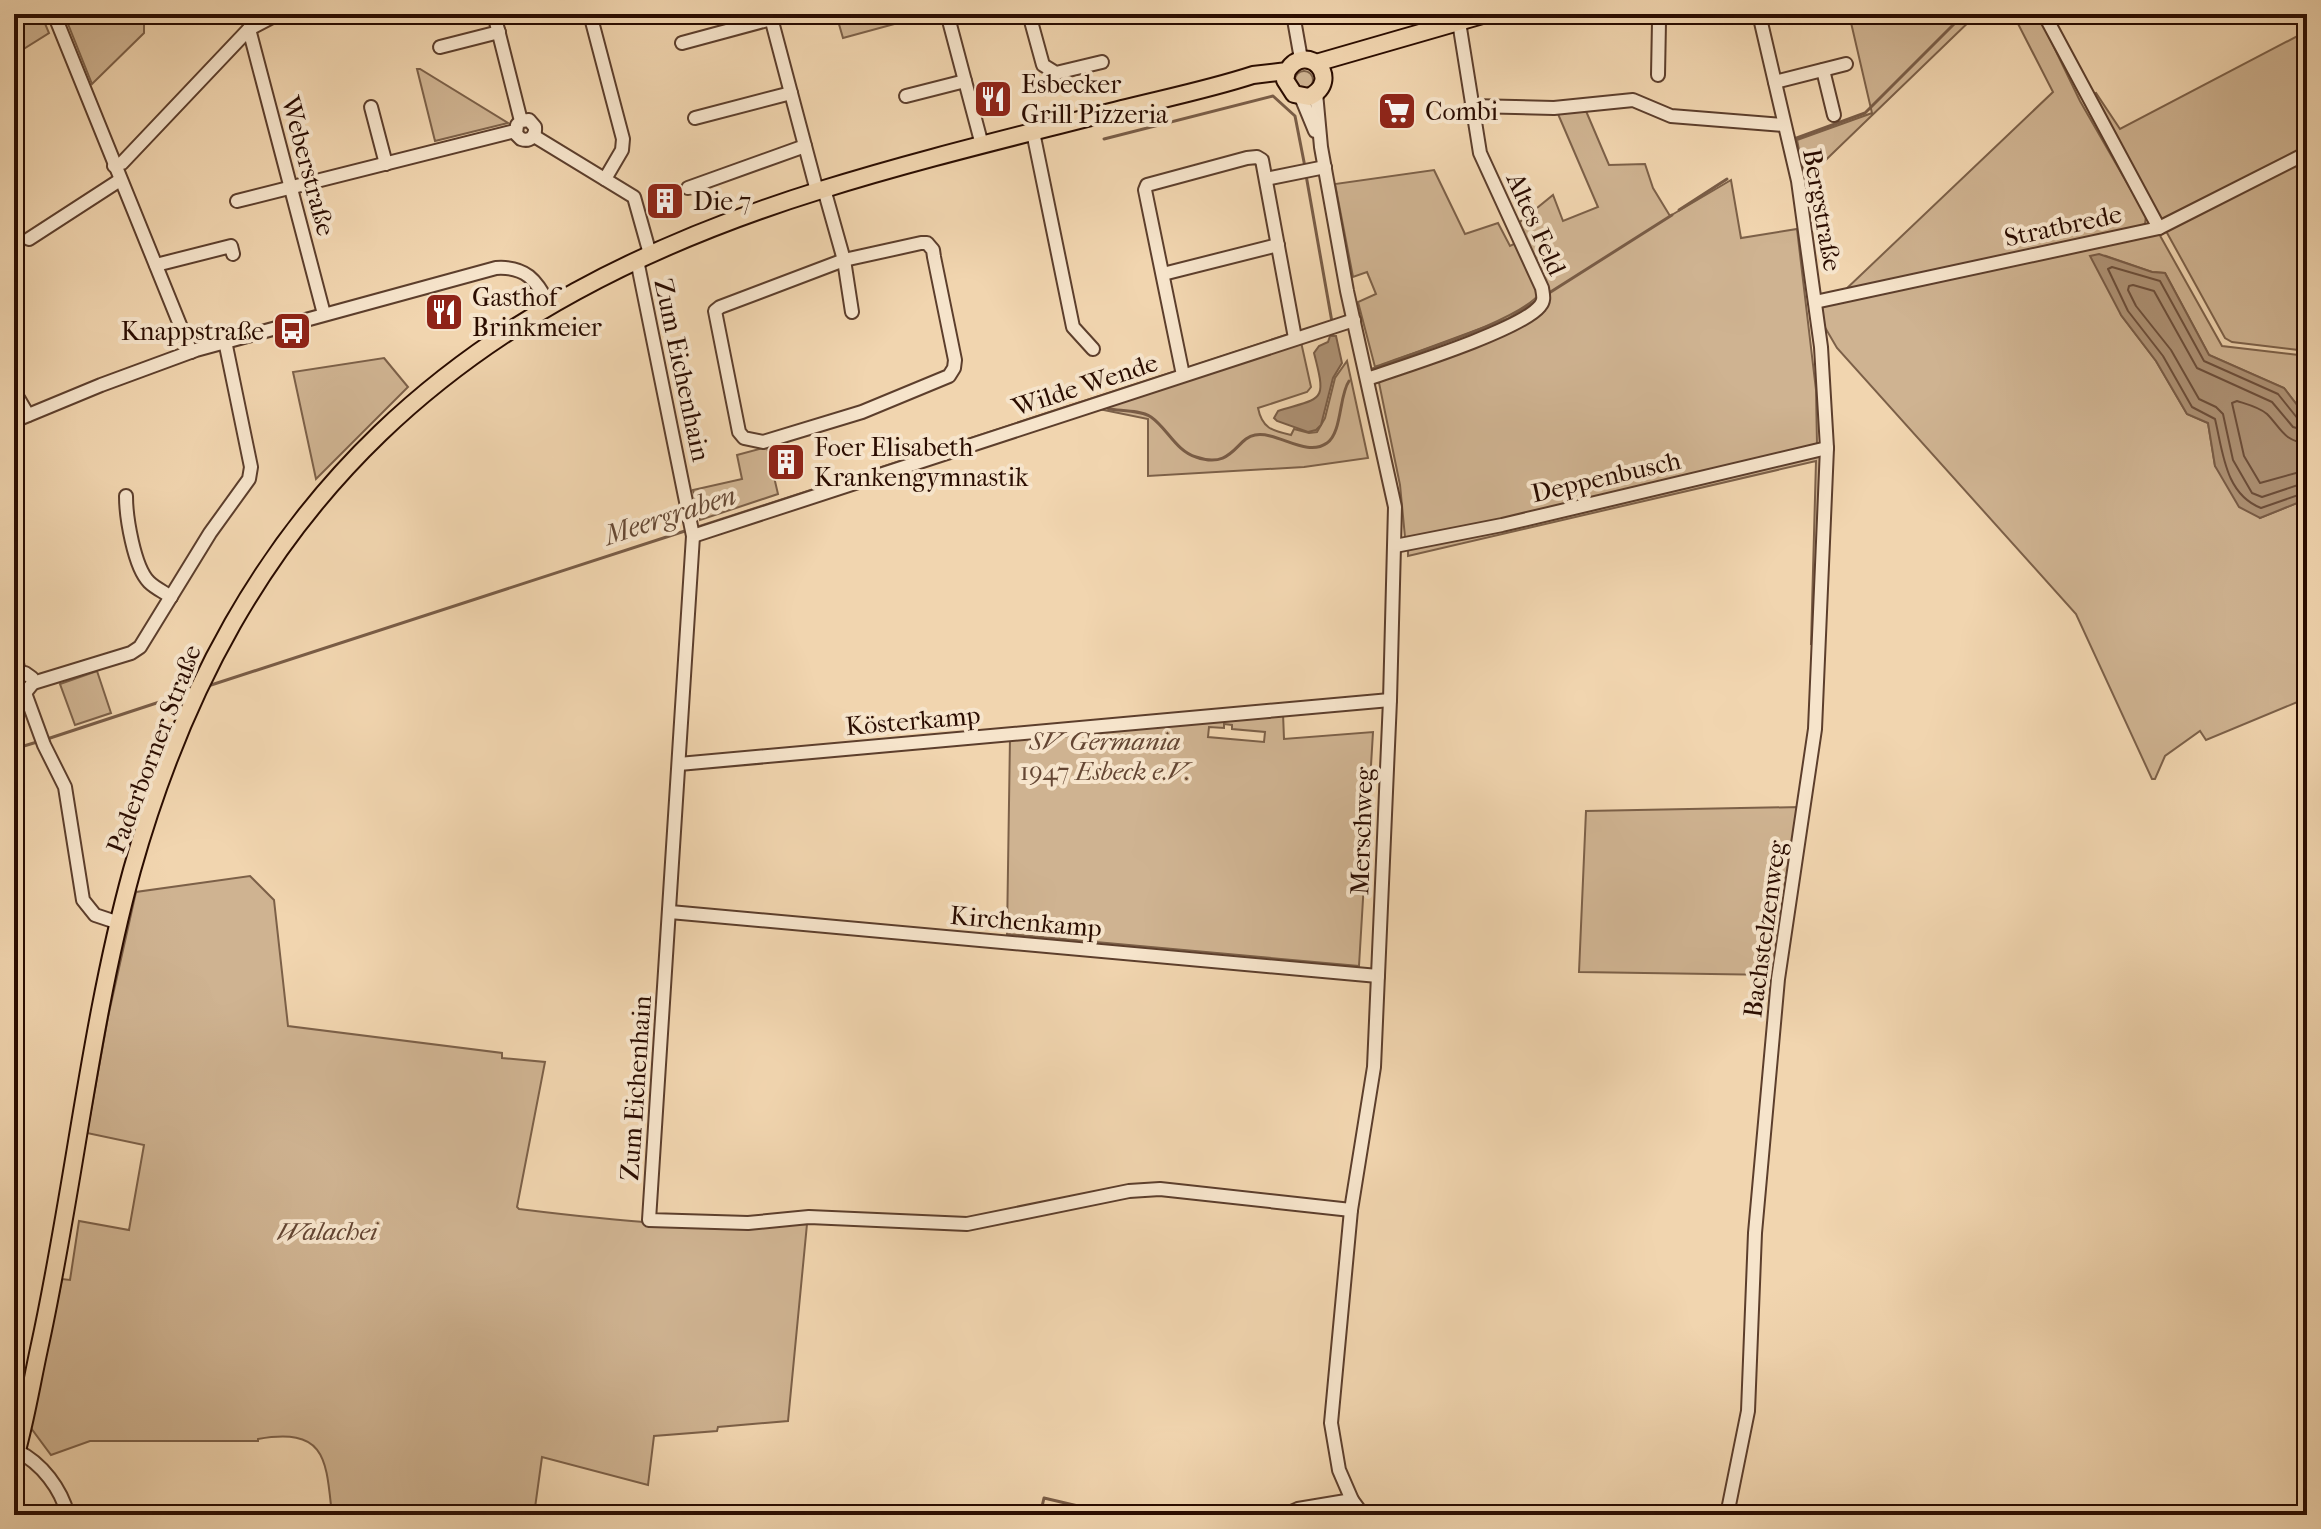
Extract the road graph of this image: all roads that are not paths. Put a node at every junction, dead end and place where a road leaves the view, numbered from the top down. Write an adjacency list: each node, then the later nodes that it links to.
1 (54, 14): 39 (street)
2 (278, 14): 14 (street)
3 (494, 14): 15 (street)
4 (590, 14): 41 (street)
5 (1029, 14): 18 (street)
6 (1293, 14): 20 (street)
7 (1486, 14): 13 (main road)
8 (1662, 14): 22 (street)
9 (1759, 14): 24 (street, Bergstraße)
10 (2044, 14): 48 (street)
11 (770, 17): 16 (street); 26 (street)
12 (948, 17): 23 (street)
13 (1459, 22): 20 (main road); 28 (street, Altes Feld)
14 (249, 29): 39 (street); 44 (street, Weberstraße)
15 (499, 32): 17 (street); 33 (street)
16 (682, 43)
17 (440, 47)
18 (1102, 62)
19 (1846, 64): 21 (street)
20 (1314, 66): 25 (main road); 25 (main road)
21 (1823, 70): 24 (street); 30 (street, Bergstraße)
22 (1658, 75)
23 (965, 81): 27 (street); 35 (street)
24 (1775, 82): 32 (street, Bergstraße)
25 (1298, 88): 34 (main road, Paderborner Straße); 40 (street, Merschweg)
26 (791, 93): 31 (street); 36 (street)
27 (906, 96)
28 (1471, 106): 32 (street); 67 (street, Altes Feld)
29 (371, 107): 38 (street)
30 (1834, 115)
31 (695, 118)
32 (1784, 125): 56 (street, Bergstraße)
33 (518, 126): 38 (street); 41 (street, Zum Eichenhain)
34 (1033, 132): 35 (main road, Paderborner Straße); 64 (street)
35 (982, 145): 46 (main road, Paderborner Straße)
36 (805, 146): 45 (street); 46 (street)
37 (2307, 153): 48 (street, Stratbrede)
38 (386, 164): 44 (street)
39 (114, 166): 43 (street)
40 (1325, 167): 42 (street); 60 (street, Merschweg)
41 (605, 179): 52 (street, Zum Eichenhain)
42 (1266, 179): 50 (street); 55 (street)
43 (120, 180): 49 (street); 54 (street)
44 (291, 188): 47 (street); 59 (street, Weberstraße)
45 (688, 188)
46 (821, 190): 52 (main road, Paderborner Straße); 53 (street)
47 (237, 201)
48 (2159, 228): 56 (street, Stratbrede)
49 (29, 239)
50 (1278, 245): 55 (street); 61 (street)
51 (233, 254): 54 (street)
52 (643, 257): 57 (main road, Paderborner Straße); 73 (street, Zum Eichenhain)
53 (844, 260): 53 (street); 58 (street)
54 (156, 265): 65 (street)
55 (1163, 274): 66 (street)
56 (1815, 302): 63 (street, Bergstraße)
57 (549, 305): 59 (street); 82 (main road, Paderborner Straße)
58 (852, 312)
59 (324, 314): 62 (street)
60 (1354, 320): 61 (street, Wilde Wende); 67 (street, Merschweg)
61 (1295, 338): 66 (street, Wilde Wende)
62 (225, 341): 65 (street); 75 (street)
63 (1821, 347): 71 (street, Bachstelzenweg)
64 (1093, 349)
65 (191, 352): 69 (street)
66 (1183, 375): 73 (street, Wilde Wende)
67 (1367, 379): 74 (street, Merschweg)
68 (14, 391): 69 (street)
69 (28, 415): 70 (street)
70 (14, 421)
71 (1827, 448): 74 (street, Deppenbusch); 90 (street, Bachstelzenweg)
72 (126, 496): 75 (street)
73 (693, 536): 80 (street, Zum Eichenhain)
74 (1395, 546): 79 (street, Merschweg)
75 (171, 597): 78 (street)
76 (14, 648): 77 (street)
77 (17, 675): 78 (street)
78 (24, 689): 82 (street)
79 (1390, 700): 80 (street, Kösterkamp); 83 (street, Merschweg)
80 (679, 764): 81 (street, Zum Eichenhain)
81 (670, 912): 83 (street, Kirchenkamp); 84 (street, Zum Eichenhain)
82 (119, 923): 85 (main road, Paderborner Straße)
83 (1378, 976): 84 (street, Merschweg)
84 (1351, 1210): 86 (street, Merschweg)
85 (17, 1450): 87 (street)
86 (1352, 1500): 88 (street); 89 (street, Merschweg)
87 (68, 1515)
88 (1285, 1515)
89 (1363, 1515)
90 (1727, 1515)

